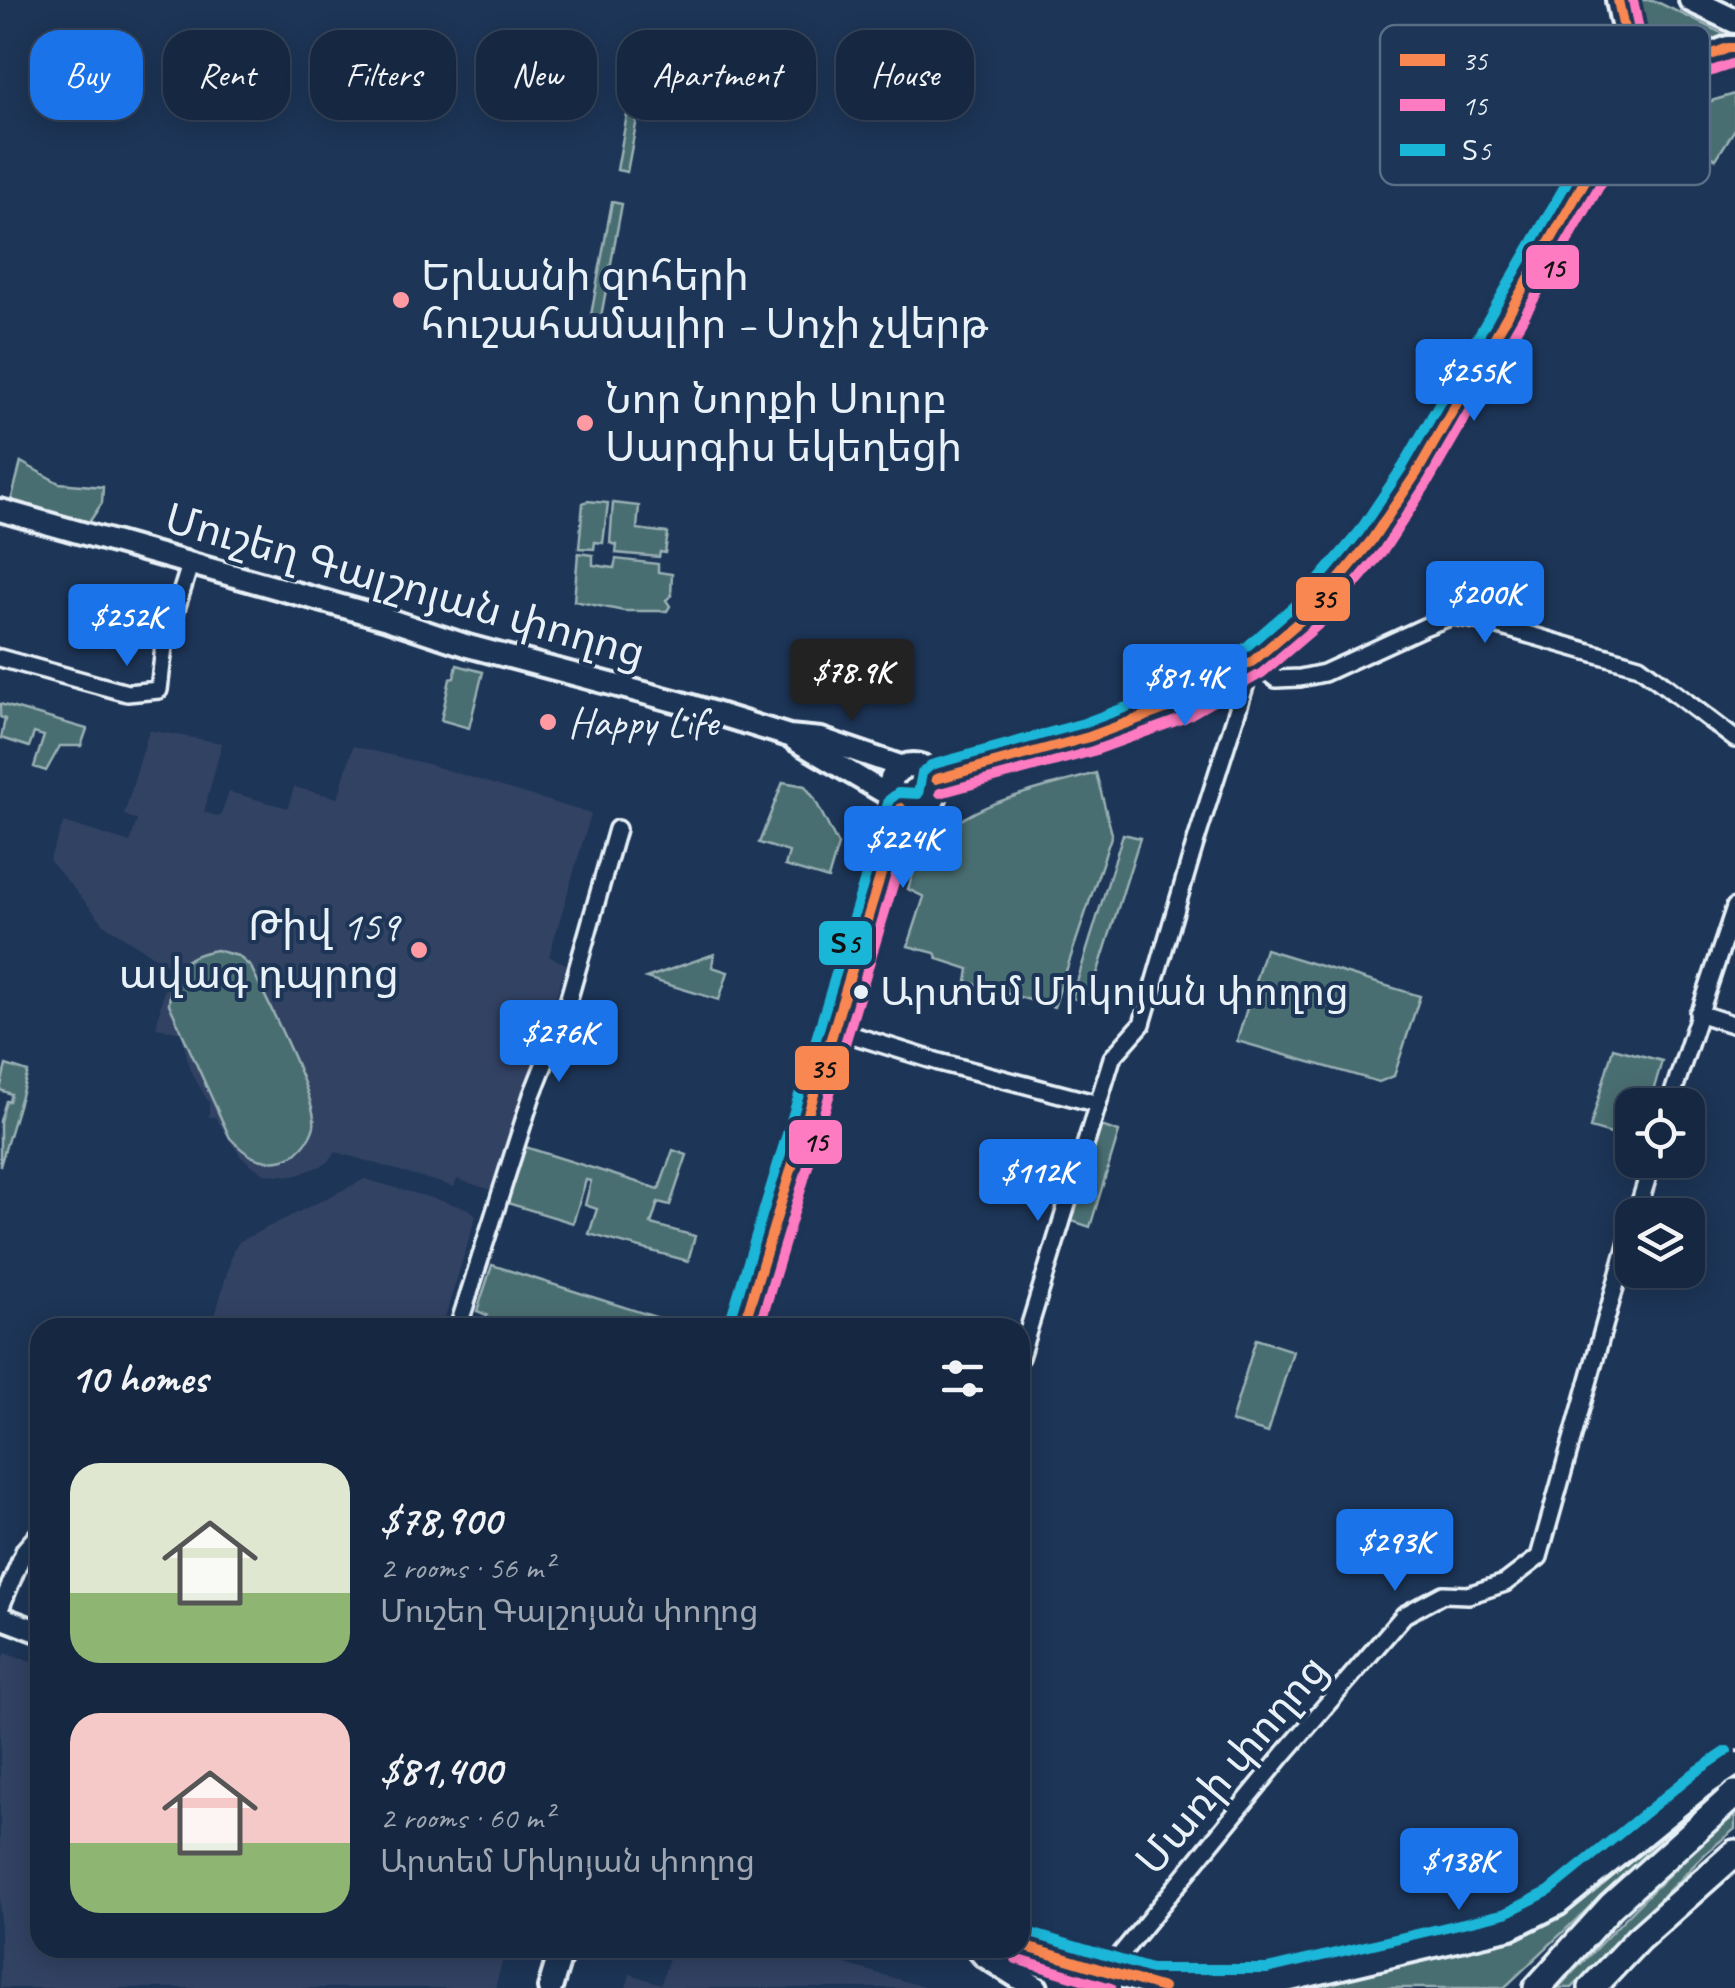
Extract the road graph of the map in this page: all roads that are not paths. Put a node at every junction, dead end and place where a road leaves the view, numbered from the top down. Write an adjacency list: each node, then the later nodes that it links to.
1 (1618, 0): 4 (main road)
2 (1692, 0): 3 (main road)
3 (1735, 21)
4 (1623, 25)
5 (1735, 48): 6 (main road)
6 (1710, 55)
7 (1582, 185): 11 (main road)
8 (0, 510): 9 (street, Մուշեղ Գալշոյան փողոց)
9 (190, 565): 10 (street); 12 (street, Մուշեղ Գալշոյան փողոց)
10 (0, 658)
11 (1254, 661): 13 (street); 15 (main road); 23 (street)
12 (789, 736): 14 (street, Մուշեղ Գալշոյան փողոց); 16 (street, Մուշեղ Գալշոյան փողոց)
13 (1735, 738)
14 (903, 766): 15 (main road); 16 (main road)
15 (936, 779): 16 (main road)
16 (895, 802): 21 (main road)
17 (616, 830): 25 (street)
18 (1735, 906): 19 (street)
19 (1698, 1012): 20 (street); 22 (street)
20 (1735, 1025)
21 (833, 1030): 23 (street); 26 (main road)
22 (1674, 1088)
23 (1098, 1104): 27 (street)
24 (1615, 1288): 38 (street, Մառի փողոց)
25 (461, 1318)
26 (747, 1318)
27 (1030, 1325)
28 (30, 1544): 29 (street)
29 (0, 1609)
30 (0, 1617): 31 (street)
31 (30, 1628)
32 (1735, 1764): 39 (main road)
33 (1735, 1794): 42 (main road)
34 (1735, 1853): 43 (main road)
35 (1030, 1948): 38 (main road)
36 (559, 1958): 40 (main road)
37 (989, 1958): 41 (main road)
38 (1107, 1972): 39 (main road)
39 (1156, 1986)
40 (550, 1988)
41 (1036, 1988)
42 (1537, 1988)
43 (1592, 1988)

